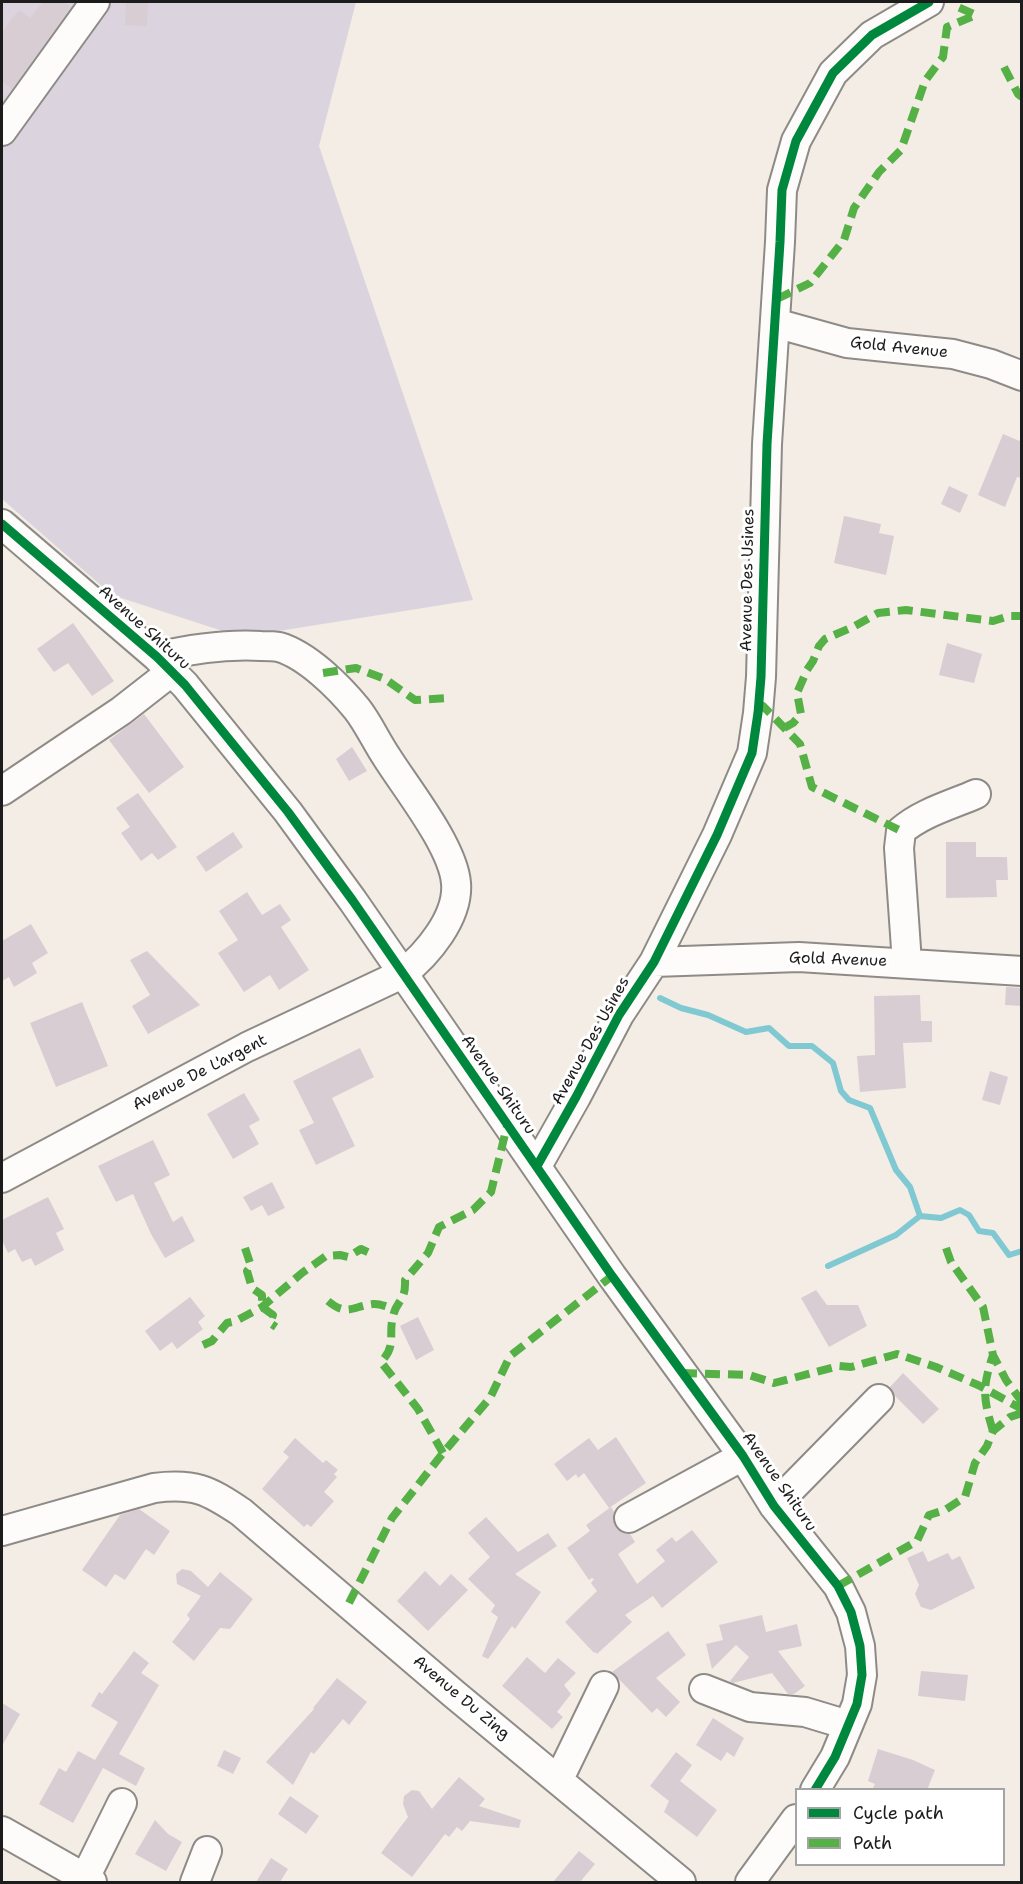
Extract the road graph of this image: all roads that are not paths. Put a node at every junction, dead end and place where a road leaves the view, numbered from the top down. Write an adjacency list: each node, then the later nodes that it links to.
1 (94, 2): 3 (street)
2 (929, 2): 4 (street, Avenue Des Usines)
3 (2, 131)
4 (775, 323): 5 (street, Gold Avenue); 10 (street, Avenue Des Usines)
5 (1022, 375)
6 (2, 524): 7 (street, Avenue Shituru)
7 (164, 664): 8 (street); 13 (street, Avenue Shituru); 13 (street, Avenue De L'argent)
8 (2, 791)
9 (976, 794): 11 (street)
10 (654, 962): 11 (street, Gold Avenue); 14 (street, Avenue Des Usines)
11 (907, 963): 12 (street, Gold Avenue)
12 (1022, 971)
13 (402, 974): 14 (street, Avenue Shituru); 15 (street, Avenue De L'argent)
14 (537, 1166): 17 (street, Avenue Shituru)
15 (2, 1178)
16 (879, 1399): 18 (street)
17 (743, 1456): 18 (street, Avenue Shituru); 19 (street)
18 (774, 1506): 23 (street, Avenue Shituru)
19 (629, 1518)
20 (2, 1531): 24 (street, Avenue Du Zing)
21 (604, 1686): 24 (street)
22 (704, 1689): 23 (street)
23 (848, 1725): 25 (street, Avenue Shituru)
24 (559, 1779): 32 (street, Avenue Du Zing)
25 (816, 1788)
26 (122, 1803): 30 (street)
27 (795, 1820): 33 (street)
28 (2, 1832): 30 (street)
29 (207, 1851): 31 (street)
30 (86, 1881)
31 (195, 1882)
32 (681, 1882)
33 (750, 1882)

